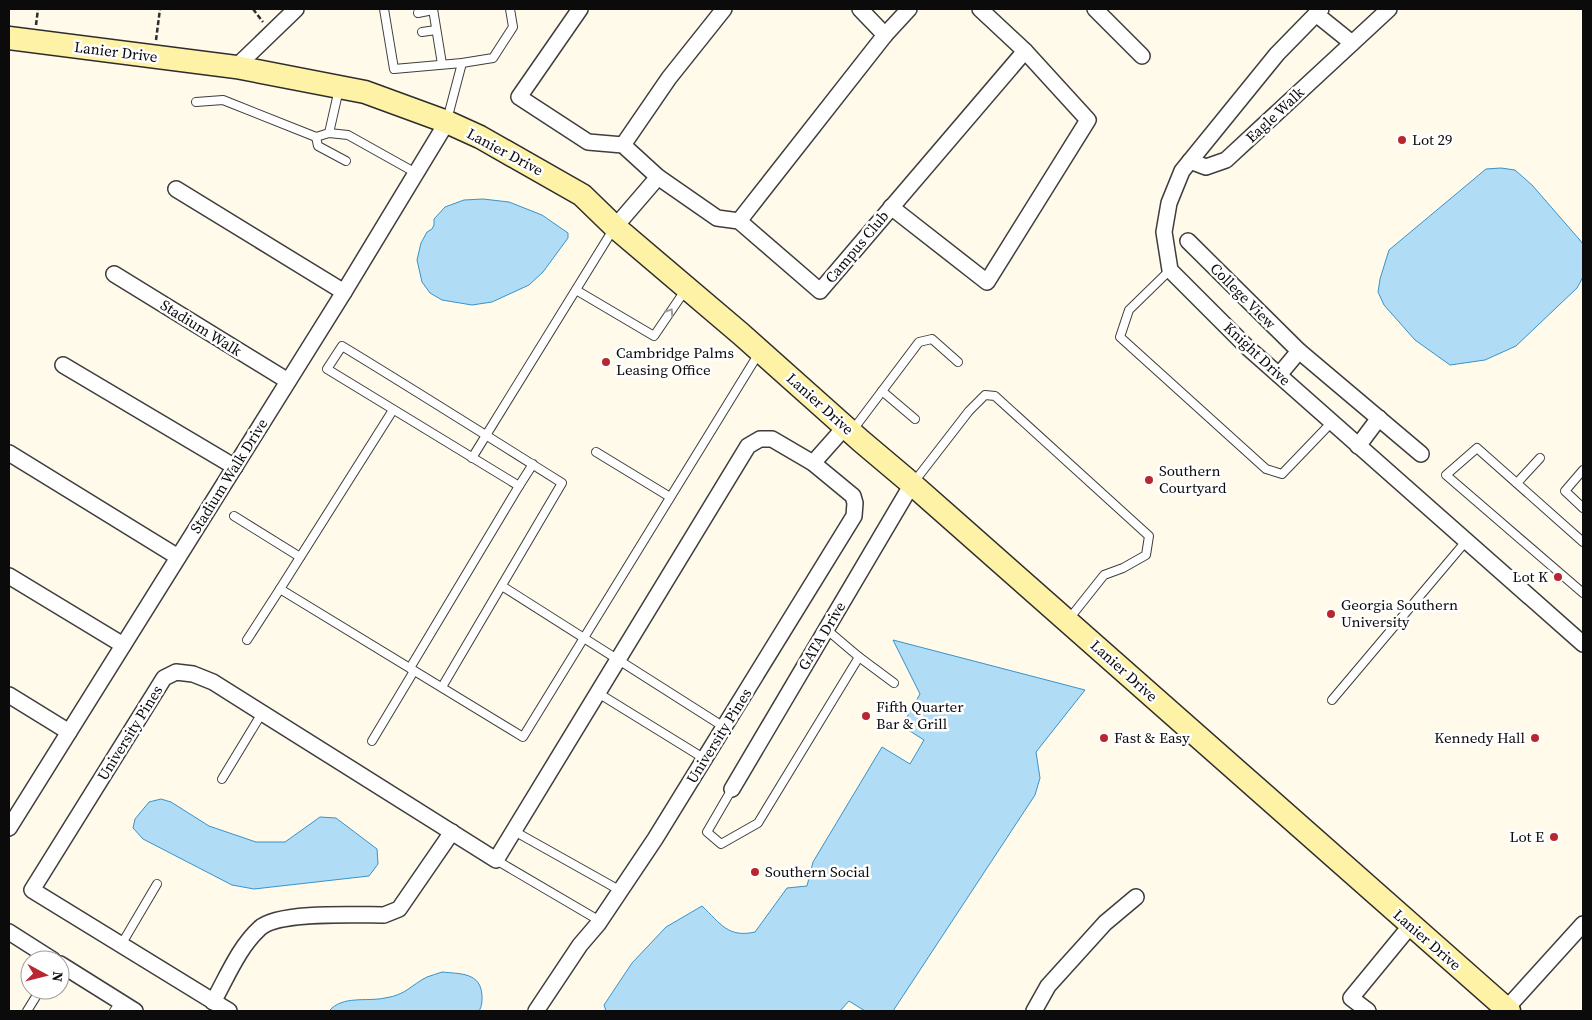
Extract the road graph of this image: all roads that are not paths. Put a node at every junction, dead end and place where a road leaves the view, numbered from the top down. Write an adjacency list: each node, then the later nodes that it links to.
1 (296, 9): 23 (street)
2 (384, 9): 22 (lane)
3 (510, 9): 21 (lane)
4 (580, 9): 29 (street)
5 (724, 9): 29 (street)
6 (860, 9): 16 (street)
7 (909, 9): 16 (street)
8 (980, 9): 19 (street)
9 (1095, 9): 20 (street)
10 (1389, 9): 18 (street, Eagle Walk)
11 (433, 10): 12 (lane); 14 (lane)
12 (418, 12)
13 (1319, 12): 18 (street); 31 (street)
14 (436, 30): 15 (lane); 22 (lane)
15 (422, 32)
16 (885, 35): 36 (street)
17 (9, 38): 23 (street, Lanier Drive)
18 (1352, 44): 31 (street, Eagle Walk)
19 (1025, 50): 35 (street, Campus Club); 35 (street)
20 (1142, 56)
21 (462, 63): 22 (lane); 26 (lane)
22 (442, 64)
23 (236, 67): 24 (street, Lanier Drive)
24 (340, 87): 26 (street, Lanier Drive); 27 (lane)
25 (196, 102): 28 (lane)
26 (447, 122): 32 (street, Stadium Walk Drive); 37 (street, Lanier Drive)
27 (329, 133): 28 (lane); 32 (lane)
28 (316, 137): 30 (lane)
29 (623, 145): 33 (street)
30 (346, 161)
31 (1190, 161): 39 (street)
32 (416, 173): 43 (street, Stadium Walk Drive)
33 (658, 176): 36 (street); 37 (street)
34 (176, 189): 43 (street)
35 (891, 207): 36 (street, Campus Club)
36 (739, 221)
37 (614, 227): 41 (street, Lanier Drive); 42 (lane)
38 (1188, 241): 45 (street, College View)
39 (1170, 270): 48 (street, Knight Drive); 54 (lane)
40 (114, 274): 49 (street, Stadium Walk)
41 (686, 289): 42 (lane, one-way to 41); 44 (street, Lanier Drive)
42 (576, 290): 56 (lane)
43 (344, 292): 49 (street, Stadium Walk Drive)
44 (760, 351): 55 (street, Lanier Drive); 70 (lane)
45 (1299, 351): 48 (street); 52 (street, College View)
46 (958, 362): 50 (lane)
47 (63, 365): 65 (street)
48 (1279, 375): 54 (street, Knight Drive)
49 (288, 381): 65 (street, Stadium Walk Drive)
50 (882, 391): 53 (lane); 55 (lane)
51 (393, 410): 56 (lane); 61 (lane); 76 (lane)
52 (1379, 418): 57 (street); 60 (street, College View)
53 (916, 420)
54 (1332, 422): 57 (street, Knight Drive)
55 (848, 429): 63 (street); 68 (street, Lanier Drive)
56 (486, 435): 61 (lane); 64 (lane)
57 (1358, 446): 73 (street, Knight Drive)
58 (596, 452): 70 (lane)
59 (9, 453): 75 (street)
60 (1420, 454)
61 (472, 458): 69 (lane)
62 (1540, 458): 67 (lane)
63 (813, 463): 88 (street, University Pines); 96 (street, University Pines)
64 (533, 464): 69 (lane); 78 (lane)
65 (234, 467): 75 (street, Stadium Walk Drive)
66 (1583, 470): 71 (lane)
67 (1517, 483): 74 (lane); 80 (lane)
68 (912, 484): 81 (street, Lanier Drive); 81 (lane); 82 (street, GATA Drive)
69 (519, 486): 89 (lane)
70 (670, 497): 83 (lane)
71 (1583, 508)
72 (234, 516): 76 (lane)
73 (1467, 540): 85 (street, Knight Drive); 94 (lane)
74 (1583, 542)
75 (178, 557): 86 (street, Stadium Walk Drive)
76 (300, 557): 79 (lane)
77 (9, 576): 86 (street)
78 (502, 586): 83 (lane); 91 (lane)
79 (280, 589): 84 (lane); 89 (lane)
80 (1583, 593)
81 (1068, 621): 111 (street, Lanier Drive)
82 (826, 629): 87 (lane); 101 (street, GATA Drive)
83 (584, 638): 88 (lane); 91 (lane)
84 (247, 640)
85 (1583, 644)
86 (123, 645): 97 (street, Stadium Walk Drive)
87 (859, 656): 90 (lane); 101 (lane)
88 (618, 661): 92 (street, University Pines); 96 (lane)
89 (412, 669): 91 (lane); 98 (lane)
90 (894, 683)
91 (442, 687)
92 (598, 693): 99 (lane); 103 (street, University Pines)
93 (9, 695): 97 (street)
94 (1332, 700)
95 (262, 713): 100 (lane); 104 (street, University Pines); 113 (street, University Pines)
96 (724, 727): 99 (street, University Pines)
97 (69, 732): 102 (street, Stadium Walk Drive)
98 (372, 741)
99 (705, 759): 107 (street, University Pines)
100 (222, 779)
101 (732, 788)
102 (10, 822)
103 (514, 830): 105 (street, University Pines); 107 (lane)
104 (452, 832): 105 (street, University Pines); 117 (street)
105 (496, 860): 109 (lane)
106 (157, 884): 113 (lane)
107 (621, 891): 109 (street, University Pines)
108 (1136, 897): 124 (street)
109 (600, 921): 123 (street, University Pines)
110 (1583, 924): 119 (street)
111 (1411, 925): 119 (street, Lanier Drive); 125 (street)
112 (9, 932): 114 (street)
113 (121, 945): 117 (street, University Pines)
114 (37, 950)
115 (70, 972): 118 (street)
116 (34, 1000): 120 (lane)
117 (213, 1002): 122 (street, University Pines)
118 (117, 1007): 121 (street)
119 (1507, 1010)
120 (27, 1011)
121 (134, 1011)
122 (229, 1011)
123 (536, 1011)
124 (1034, 1011)
125 (1368, 1011)

